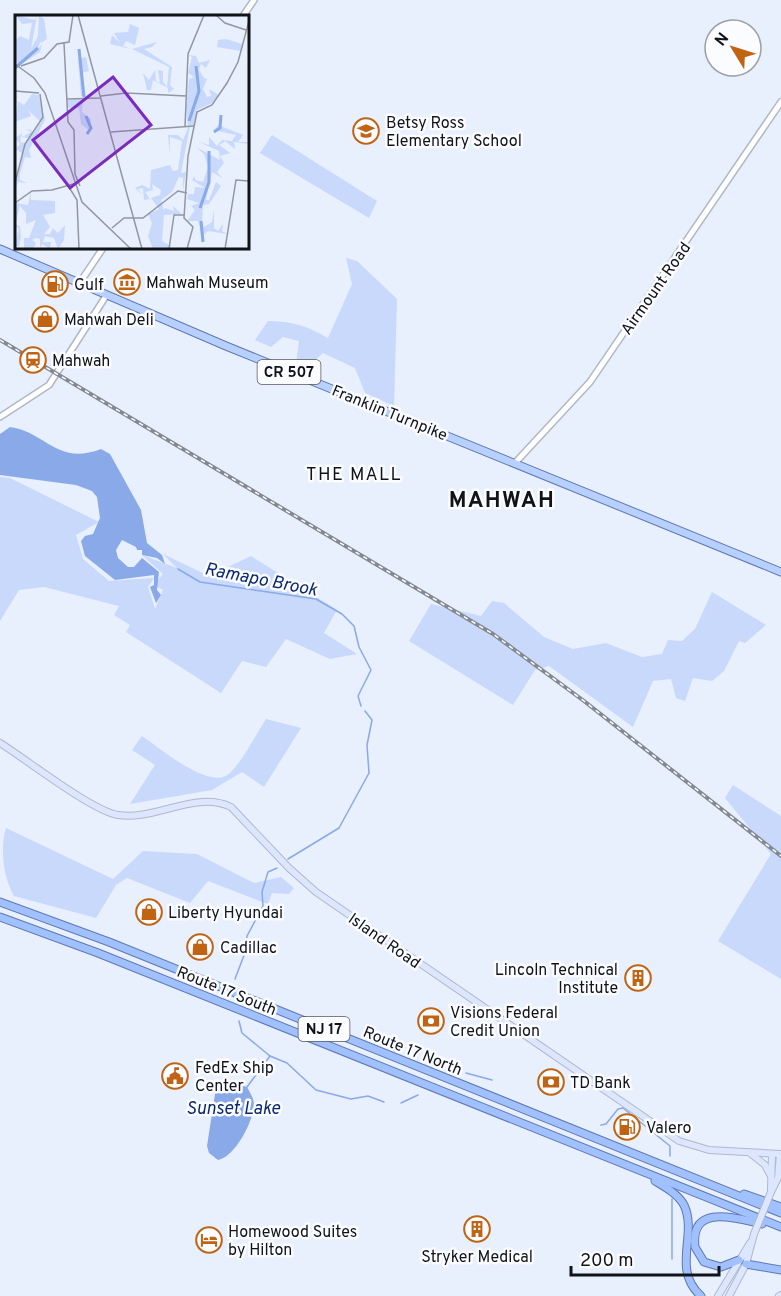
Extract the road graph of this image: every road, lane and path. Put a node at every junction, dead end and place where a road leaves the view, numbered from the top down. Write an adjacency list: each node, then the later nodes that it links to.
1 (254, 0): 2 (street)
2 (244, 15)
3 (781, 102): 9 (street, Airmount Road)
4 (0, 249): 6 (main road, Franklin Turnpike / CR 507)
5 (102, 249): 6 (street)
6 (78, 284): 7 (main road, Franklin Turnpike / CR 507)
7 (106, 296): 8 (street); 9 (main road, Franklin Turnpike / CR 507)
8 (0, 417)
9 (515, 463): 10 (main road, Franklin Turnpike / CR 507)
10 (781, 572)
11 (0, 743): 14 (main road, Island Road)
12 (0, 902): 19 (highway, Route 17 North / NJ 17)
13 (0, 917): 17 (highway, Route 17 South / NJ 17)
14 (749, 1153): 15 (main road, Island Road); 18 (main road)
15 (772, 1154): 16 (main road, Island Road); 18 (main road)
16 (781, 1154): 18 (main road)
17 (643, 1173): 22 (highway, NJ 17); 26 (highway)
18 (777, 1176): 23 (main road, bridge)
19 (715, 1187): 20 (highway); 21 (highway, NJ 17)
20 (781, 1207)
21 (781, 1213)
22 (781, 1228): 23 (highway)
23 (742, 1262): 24 (highway); 25 (main road); 27 (main road)
24 (781, 1270)
25 (734, 1286): 28 (main road); 29 (main road)
26 (701, 1296)
27 (718, 1296)
28 (729, 1296)
29 (739, 1296)

